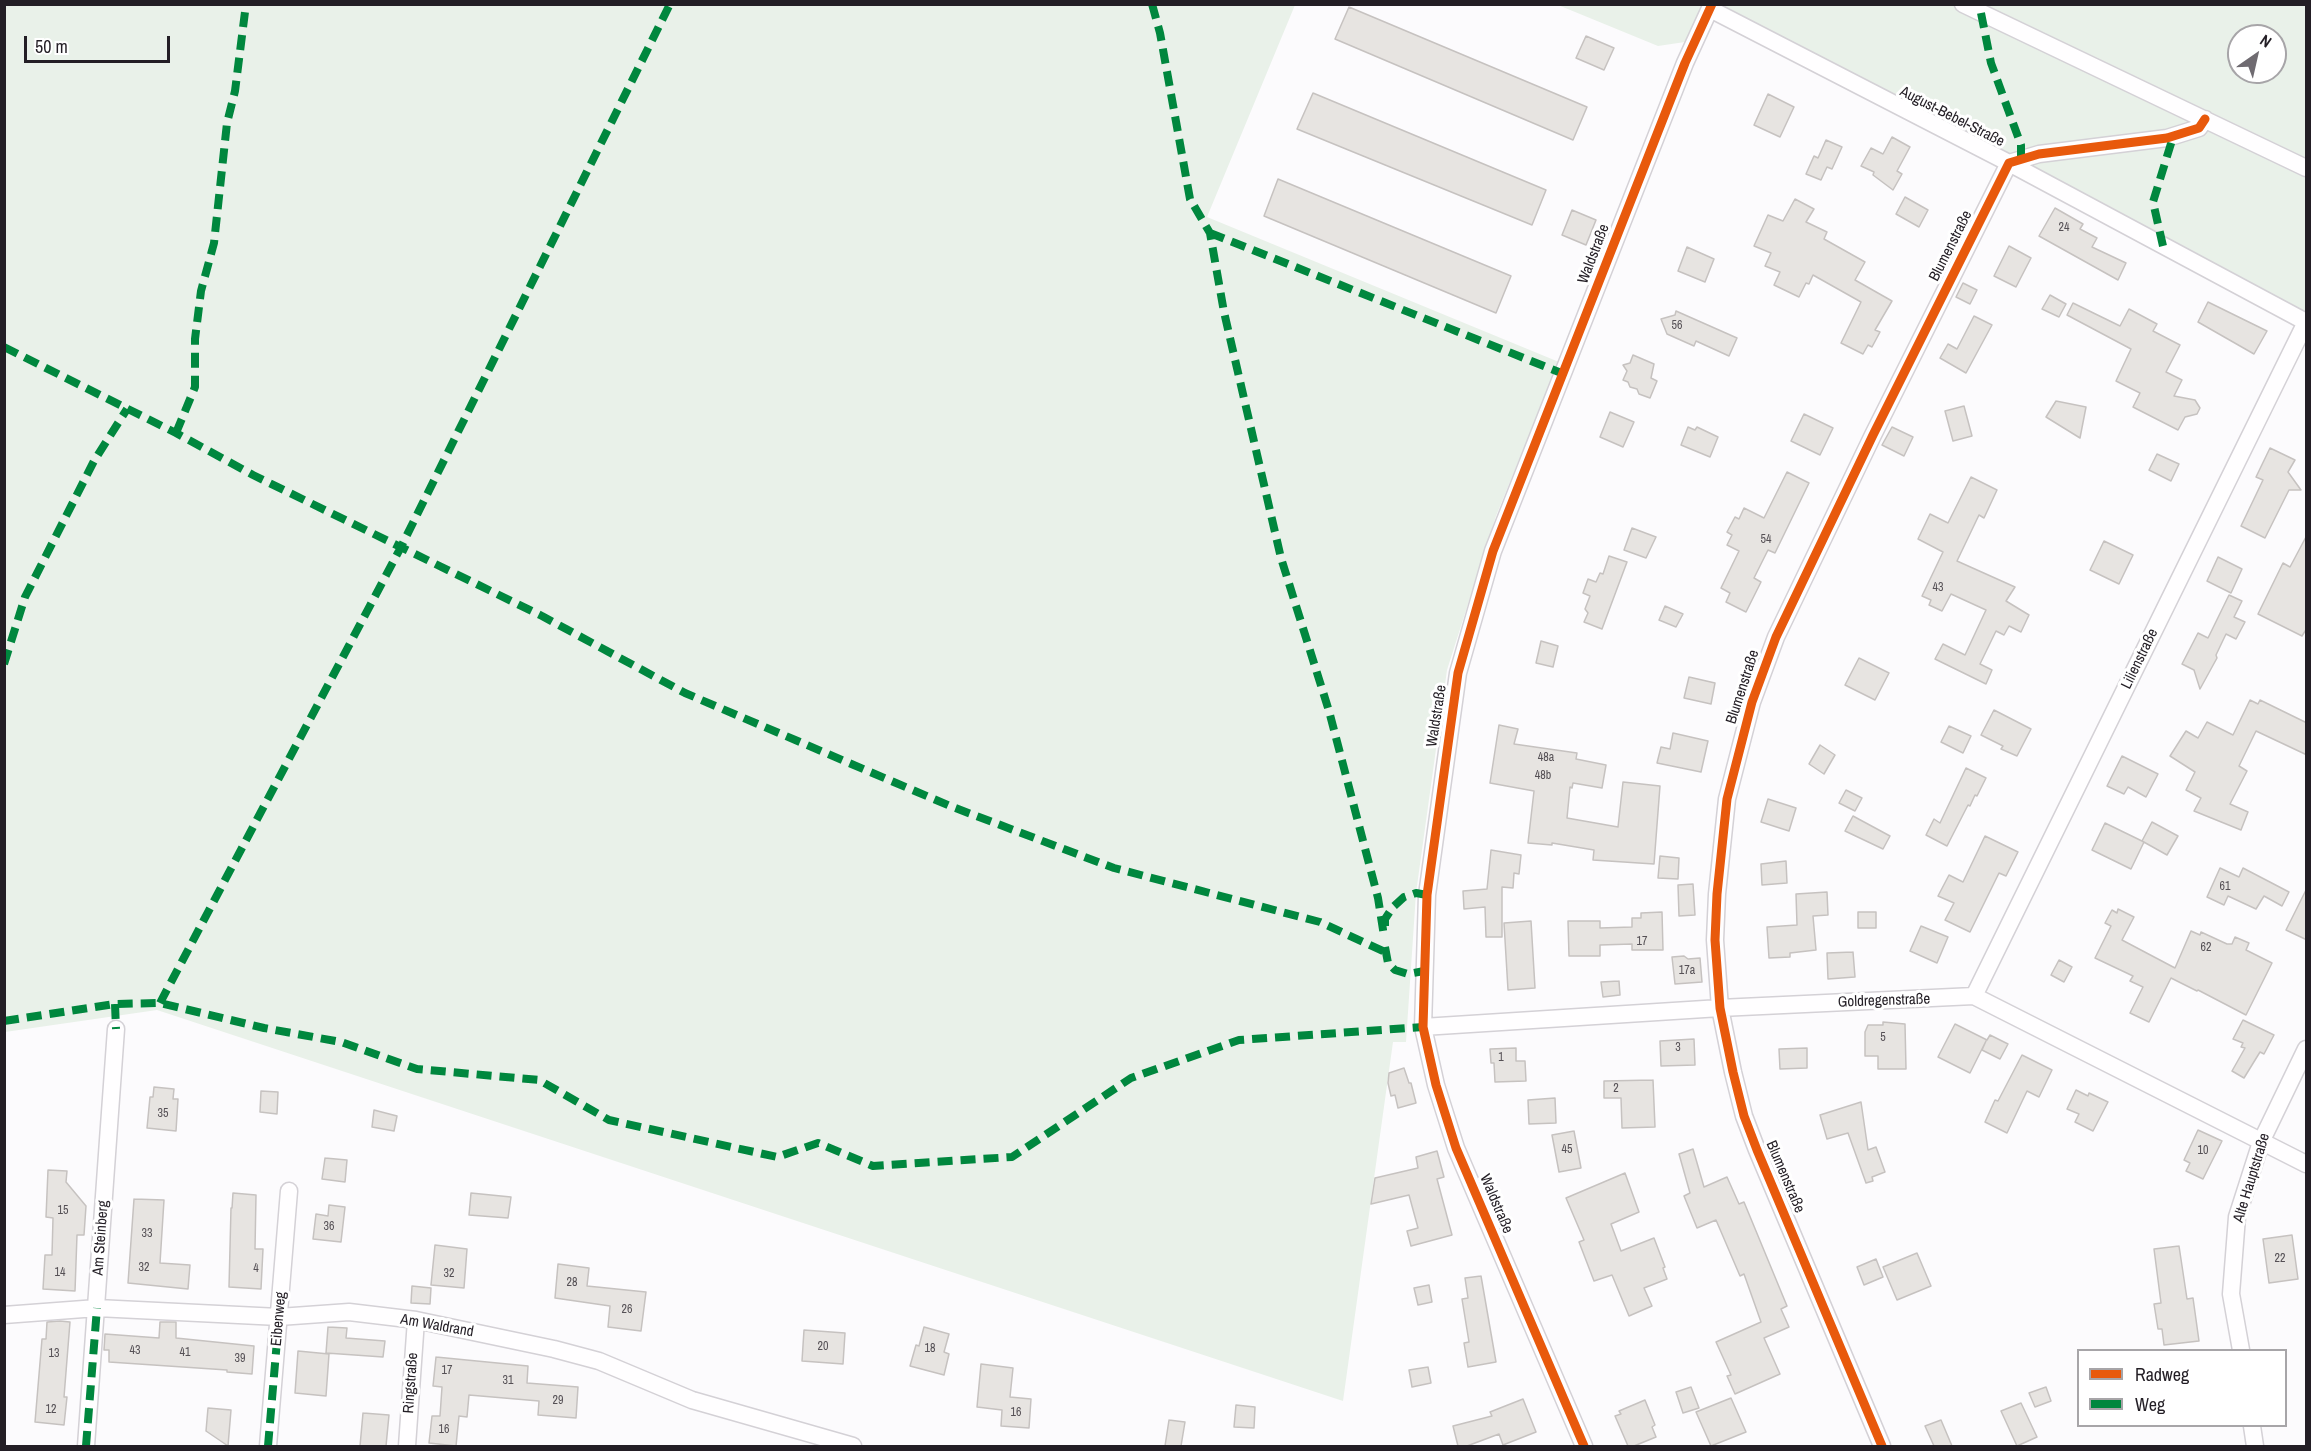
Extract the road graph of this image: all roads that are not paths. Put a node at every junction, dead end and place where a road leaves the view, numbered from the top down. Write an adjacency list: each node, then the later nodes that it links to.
1 (1963, 4): 3 (street)
2 (1711, 7): 4 (street, August-Bebel-Straße); 9 (street, Waldstraße)
3 (2205, 119): 4 (street); 5 (street)
4 (2009, 163): 6 (street, August-Bebel-Straße); 8 (street, Blumenstraße)
5 (2307, 168)
6 (2307, 322): 7 (street, Lilienstraße)
7 (1974, 996): 8 (street, Goldregenstraße); 12 (street, Goldregenstraße)
8 (1720, 1008): 9 (street, Goldregenstraße); 26 (street, Blumenstraße)
9 (1423, 1027): 25 (street, Waldstraße)
10 (116, 1029): 15 (street, Am Steinberg)
11 (2307, 1050): 12 (street, Alte Hauptstraße)
12 (2261, 1142): 13 (street, Goldregenstraße); 19 (street, Alte Hauptstraße)
13 (2307, 1164)
14 (289, 1191): 17 (street, Eibenweg)
15 (97, 1308): 16 (street, Am Waldrand); 17 (street, Am Waldrand); 21 (street, Am Steinberg)
16 (4, 1315)
17 (279, 1317): 18 (street, Am Waldrand); 22 (street, Eibenweg)
18 (416, 1320): 23 (street, Ringstraße); 24 (street, Am Waldrand)
19 (2241, 1349)
20 (2252, 1427): 27 (street)
21 (86, 1446)
22 (268, 1446)
23 (407, 1446)
24 (853, 1446)
25 (1584, 1446)
26 (1882, 1446)
27 (2255, 1446)

